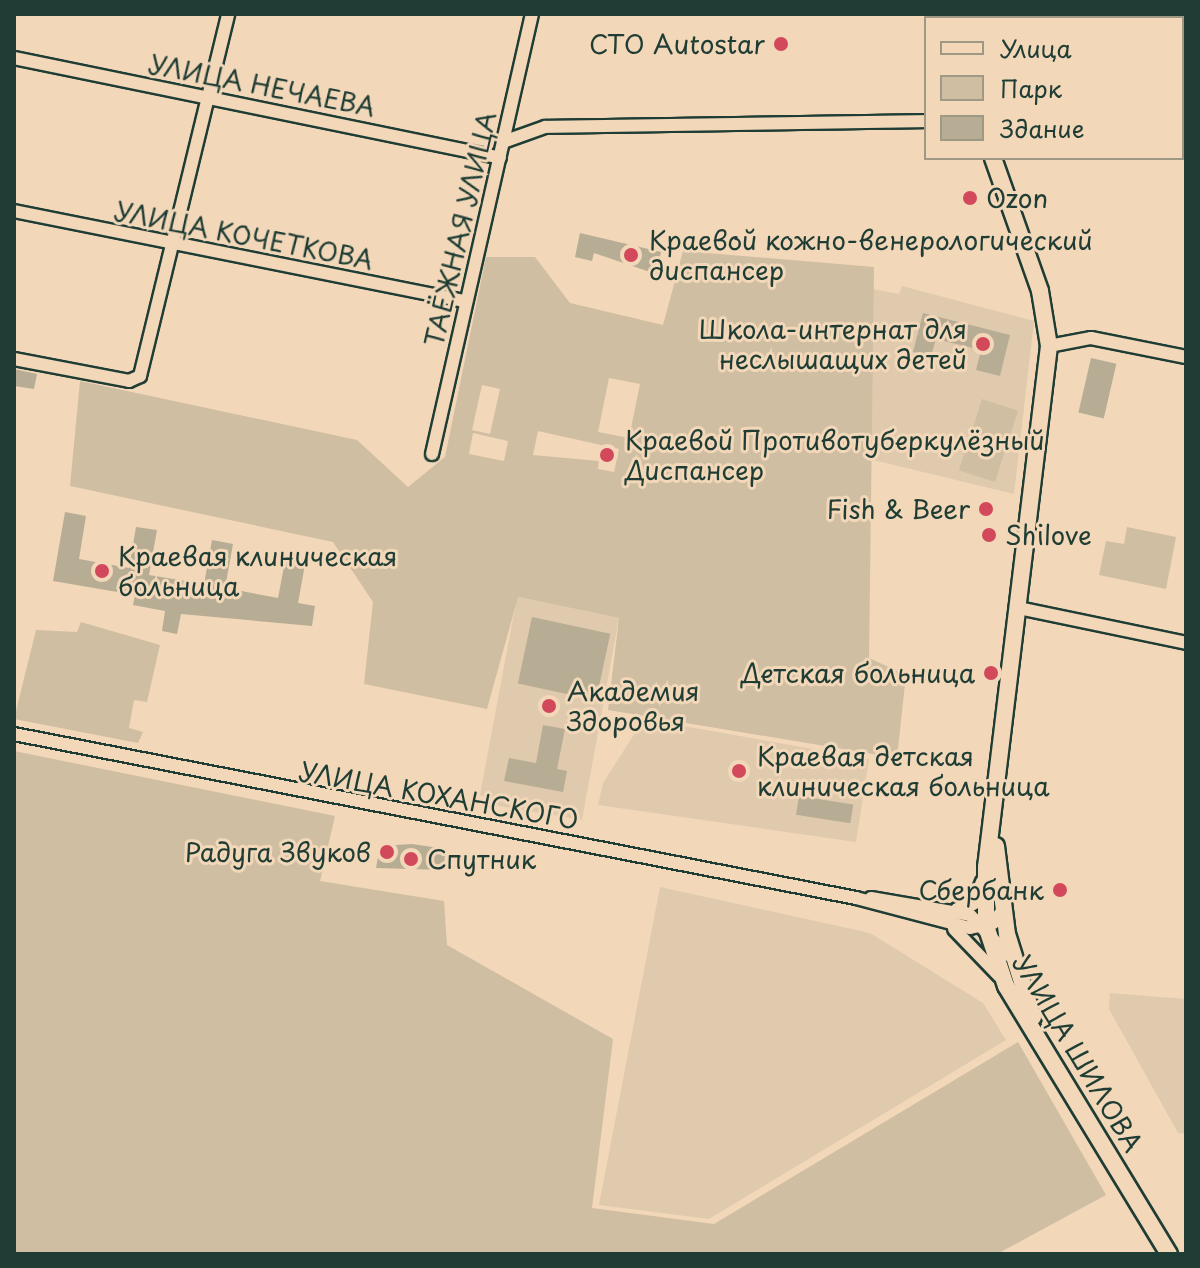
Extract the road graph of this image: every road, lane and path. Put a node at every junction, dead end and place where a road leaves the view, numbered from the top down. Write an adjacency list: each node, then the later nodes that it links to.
1 (228, 14): 4 (street)
2 (532, 14): 6 (street, ТАЁЖНАЯ УЛИЦА)
3 (14, 58): 4 (street, УЛИЦА НЕЧАЕВА)
4 (209, 97): 7 (street, УЛИЦА НЕЧАЕВА); 10 (street)
5 (924, 121): 6 (street)
6 (503, 142): 7 (street, ТАЁЖНАЯ УЛИЦА)
7 (500, 158): 11 (street, ТАЁЖНАЯ УЛИЦА)
8 (994, 160): 12 (main road, УЛИЦА ШИЛОВА)
9 (14, 211): 10 (street, УЛИЦА КОЧЕТКОВА)
10 (172, 243): 11 (street, УЛИЦА КОЧЕТКОВА); 14 (street)
11 (465, 301): 15 (street, ТАЁЖНАЯ УЛИЦА)
12 (1049, 346): 13 (street); 16 (main road, УЛИЦА ШИЛОВА)
13 (1186, 357)
14 (14, 359)
15 (432, 454)
16 (1019, 608): 17 (street); 19 (main road, УЛИЦА ШИЛОВА)
17 (1186, 643)
18 (14, 734): 21 (street, УЛИЦА КОХАНСКОГО)
19 (994, 832): 20 (main road, УЛИЦА ШИЛОВА); 23 (main road)
20 (986, 867): 22 (street); 25 (main road, УЛИЦА ШИЛОВА)
21 (856, 898): 22 (street); 24 (street)
22 (953, 910): 25 (street)
23 (1002, 911): 25 (street); 26 (main road)
24 (945, 923): 25 (street); 26 (street)
25 (986, 926): 26 (main road, УЛИЦА ШИЛОВА)
26 (1014, 983): 27 (main road, УЛИЦА ШИЛОВА)
27 (1169, 1254)

